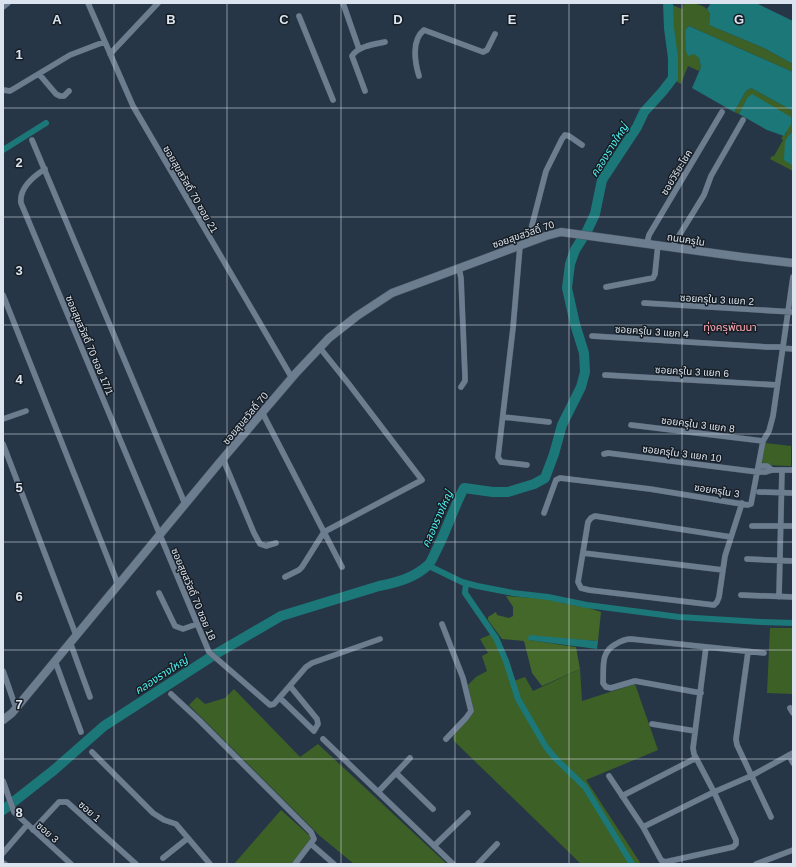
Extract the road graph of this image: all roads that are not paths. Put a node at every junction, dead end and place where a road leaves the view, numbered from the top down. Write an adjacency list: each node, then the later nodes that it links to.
1 (8, 3): 5 (street)
2 (88, 3): 8 (street, ซอยสุขสวัสดิ์ 70 ซอย 21)
3 (158, 3): 11 (street)
4 (343, 3): 10 (street)
5 (3, 7)
6 (299, 16): 17 (street)
7 (495, 34): 13 (street)
8 (104, 42): 11 (street, ซอยสุขสวัสดิ์ 70 ซอย 21); 12 (street)
9 (385, 42): 10 (street)
10 (359, 49): 15 (street)
11 (110, 54): 41 (street, ซอยสุขสวัสดิ์ 70 ซอย 21)
12 (39, 74): 14 (street); 16 (street)
13 (419, 76)
14 (3, 90)
15 (365, 91)
16 (69, 92)
17 (333, 100)
18 (722, 112): 25 (street, ซอยวิริยะโชค)
19 (743, 120): 28 (street)
20 (32, 140): 22 (street)
21 (582, 145): 24 (street)
22 (45, 169): 62 (street); 68 (street, ซอยสุขสวัสดิ์ 70 ซอย 17/1)
23 (576, 234): 24 (street, ซอยสุขสวัสดิ์ 70); 25 (street, ถนนครุใน)
24 (530, 242): 27 (street, ซอยสุขสวัสดิ์ 70)
25 (647, 243): 26 (street, ถนนครุใน)
26 (658, 244): 28 (street, ถนนครุใน); 32 (street)
27 (520, 246): 30 (street, ซอยสุขสวัสดิ์ 70); 46 (street)
28 (672, 247): 29 (street, ถนนครุใน)
29 (793, 262)
30 (458, 268): 37 (street, ซอยสุขสวัสดิ์ 70); 43 (street)
31 (793, 277): 35 (street, ซอยครุใน 3)
32 (606, 287)
33 (3, 295): 78 (street)
34 (644, 303): 35 (street, ซอยครุใน 3 แยก 2)
35 (791, 312): 38 (street, ซอยครุใน 3)
36 (592, 336): 38 (street, ซอยครุใน 3 แยก 4)
37 (320, 348): 41 (street, ซอยสุขสวัสดิ์ 70); 67 (street)
38 (783, 348): 39 (street, ซอยครุใน 3 แยก 4); 42 (street, ซอยครุใน 3)
39 (793, 349)
40 (605, 375): 42 (street, ซอยครุใน 3 แยก 6)
41 (292, 378): 45 (street, ซอยสุขสวัสดิ์ 70)
42 (778, 385): 50 (street, ซอยครุใน 3)
43 (461, 388)
44 (26, 411): 47 (street)
45 (262, 412): 53 (street, ซอยสุขสวัสดิ์ 70); 67 (street)
46 (503, 417): 48 (street); 54 (street)
47 (3, 419)
48 (549, 422)
49 (631, 425): 50 (street, ซอยครุใน 3 แยก 8)
50 (763, 441): 55 (street, ซอยครุใน 3)
51 (3, 444): 85 (street)
52 (604, 454): 55 (street, ซอยครุใน 3 แยก 10)
53 (223, 459): 62 (street, ซอยสุขสวัสดิ์ 70); 70 (street)
54 (527, 465)
55 (758, 469): 56 (street, ซอยครุใน 3 แยก 10); 61 (street, ซอยครุใน 3)
56 (782, 470): 57 (street, ซอยครุใน 3 แยก 10); 59 (street)
57 (793, 470)
58 (758, 492): 59 (street)
59 (781, 493): 60 (street); 65 (street)
60 (793, 493)
61 (742, 503): 63 (street, ซอยครุใน 3); 69 (street)
62 (185, 504): 68 (street, ซอยสุขสวัสดิ์ 70)
63 (544, 512)
64 (752, 526): 65 (street)
65 (781, 526): 66 (street); 73 (street)
66 (793, 526)
67 (324, 532): 75 (street); 77 (street)
68 (159, 535): 78 (street, ซอยสุขสวัสดิ์ 70); 83 (street, ซอยสุขสวัสดิ์ 70 ซอย 18)
69 (731, 537): 71 (street); 76 (street)
70 (276, 543)
71 (583, 552): 76 (street); 76 (street)
72 (747, 559): 73 (street)
73 (780, 561): 74 (street); 81 (street)
74 (793, 561)
75 (342, 567)
76 (723, 570)
77 (285, 577)
78 (118, 584): 85 (street, ซอยสุขสวัสดิ์ 70)
79 (158, 593): 83 (street)
80 (740, 596): 81 (street)
81 (779, 597): 82 (street)
82 (793, 597)
83 (197, 624): 97 (street, ซอยสุขสวัสดิ์ 70 ซอย 18)
84 (442, 624): 104 (street)
85 (76, 635): 87 (street, ซอยสุขสวัสดิ์ 70)
86 (380, 639): 93 (street)
87 (70, 642): 91 (street, ซอยสุขสวัสดิ์ 70); 96 (street)
88 (706, 647): 89 (street); 94 (street); 94 (street)
89 (748, 652): 90 (street); 112 (street)
90 (764, 653)
91 (55, 661): 98 (street, ซอยสุขสวัสดิ์ 70); 102 (street)
92 (3, 671): 98 (street)
93 (290, 686): 97 (street); 97 (street)
94 (701, 693): 101 (street)
95 (171, 694): 124 (street)
96 (90, 697)
97 (280, 698)
98 (16, 708): 99 (street, ซอยสุขสวัสดิ์ 70)
99 (3, 720)
100 (652, 724): 101 (street)
101 (695, 731): 108 (street)
102 (81, 732)
103 (323, 739): 114 (street)
104 (446, 739)
105 (92, 752): 123 (street)
106 (791, 754): 109 (street); 112 (street)
107 (410, 758): 110 (street)
108 (696, 758): 115 (street); 116 (street)
109 (793, 763)
110 (396, 773): 114 (street); 117 (street)
111 (609, 776): 116 (street)
112 (751, 776): 115 (street); 119 (street)
113 (3, 781): 120 (street, ซอย 3)
114 (378, 792): 126 (street)
115 (714, 792): 121 (street); 121 (street)
116 (622, 796): 121 (street)
117 (433, 808)
118 (468, 813): 126 (street)
119 (771, 818)
120 (28, 825): 122 (street, ซอย 3); 128 (street)
121 (643, 827)
122 (33, 830): 130 (street, ซอย 3); 131 (street, ซอย 1)
123 (188, 838): 129 (street); 132 (street)
124 (311, 844): 133 (street); 134 (street)
125 (497, 844): 136 (street)
126 (434, 846): 135 (street)
127 (793, 850): 137 (street)
128 (3, 853)
129 (163, 858)
130 (71, 864)
131 (136, 864)
132 (210, 864)
133 (295, 864)
134 (334, 864)
135 (453, 864)
136 (478, 864)
137 (756, 864)

